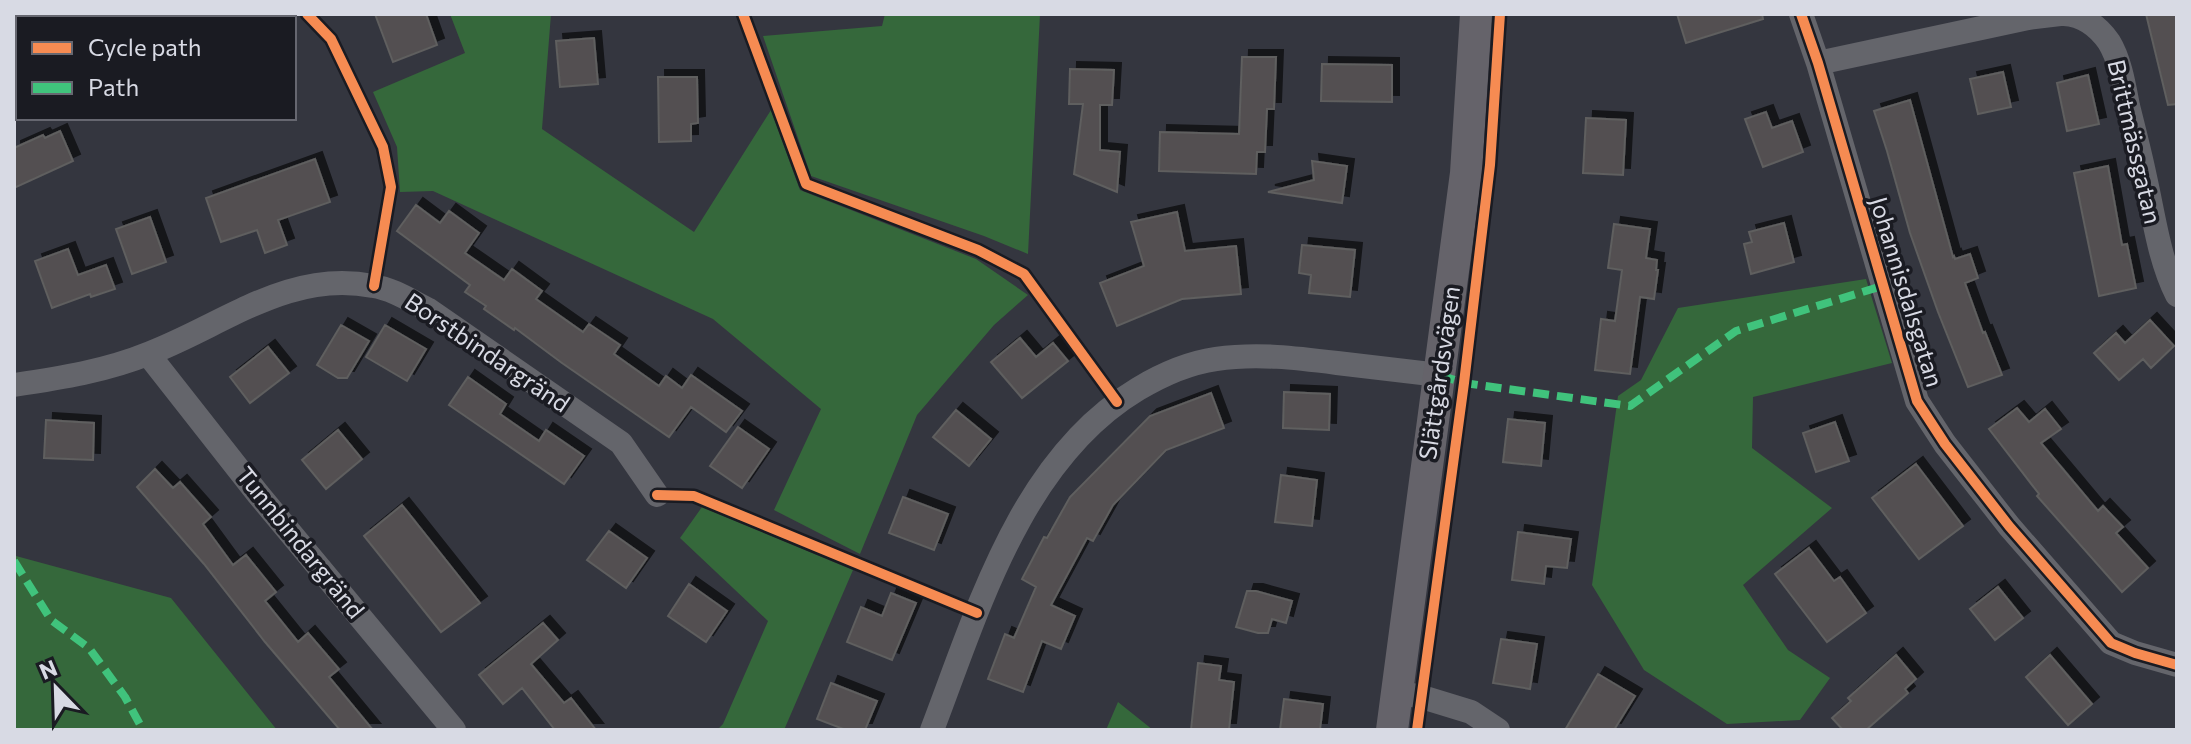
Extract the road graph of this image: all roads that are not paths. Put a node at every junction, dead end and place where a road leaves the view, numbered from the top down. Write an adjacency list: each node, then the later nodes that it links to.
1 (1476, 14): 7 (street, Slättgårdsvägen)
2 (1801, 14): 4 (street, Johannisdalsgatan)
3 (2062, 14): 4 (street, Brittmässgatan); 5 (street, Brittmässgatan)
4 (1818, 63): 10 (street, Johannisdalsgatan)
5 (2177, 295)
6 (148, 354): 8 (street, Borstbindargränd); 9 (street, Borstbindargränd); 12 (street, Tunnbindargränd)
7 (1439, 375): 11 (street, Slättgårdsvägen); 13 (street)
8 (14, 385)
9 (657, 495)
10 (2177, 665)
11 (1397, 692): 14 (street, Slättgårdsvägen); 15 (street)
12 (454, 730)
13 (932, 730)
14 (1392, 730)
15 (1498, 730)

